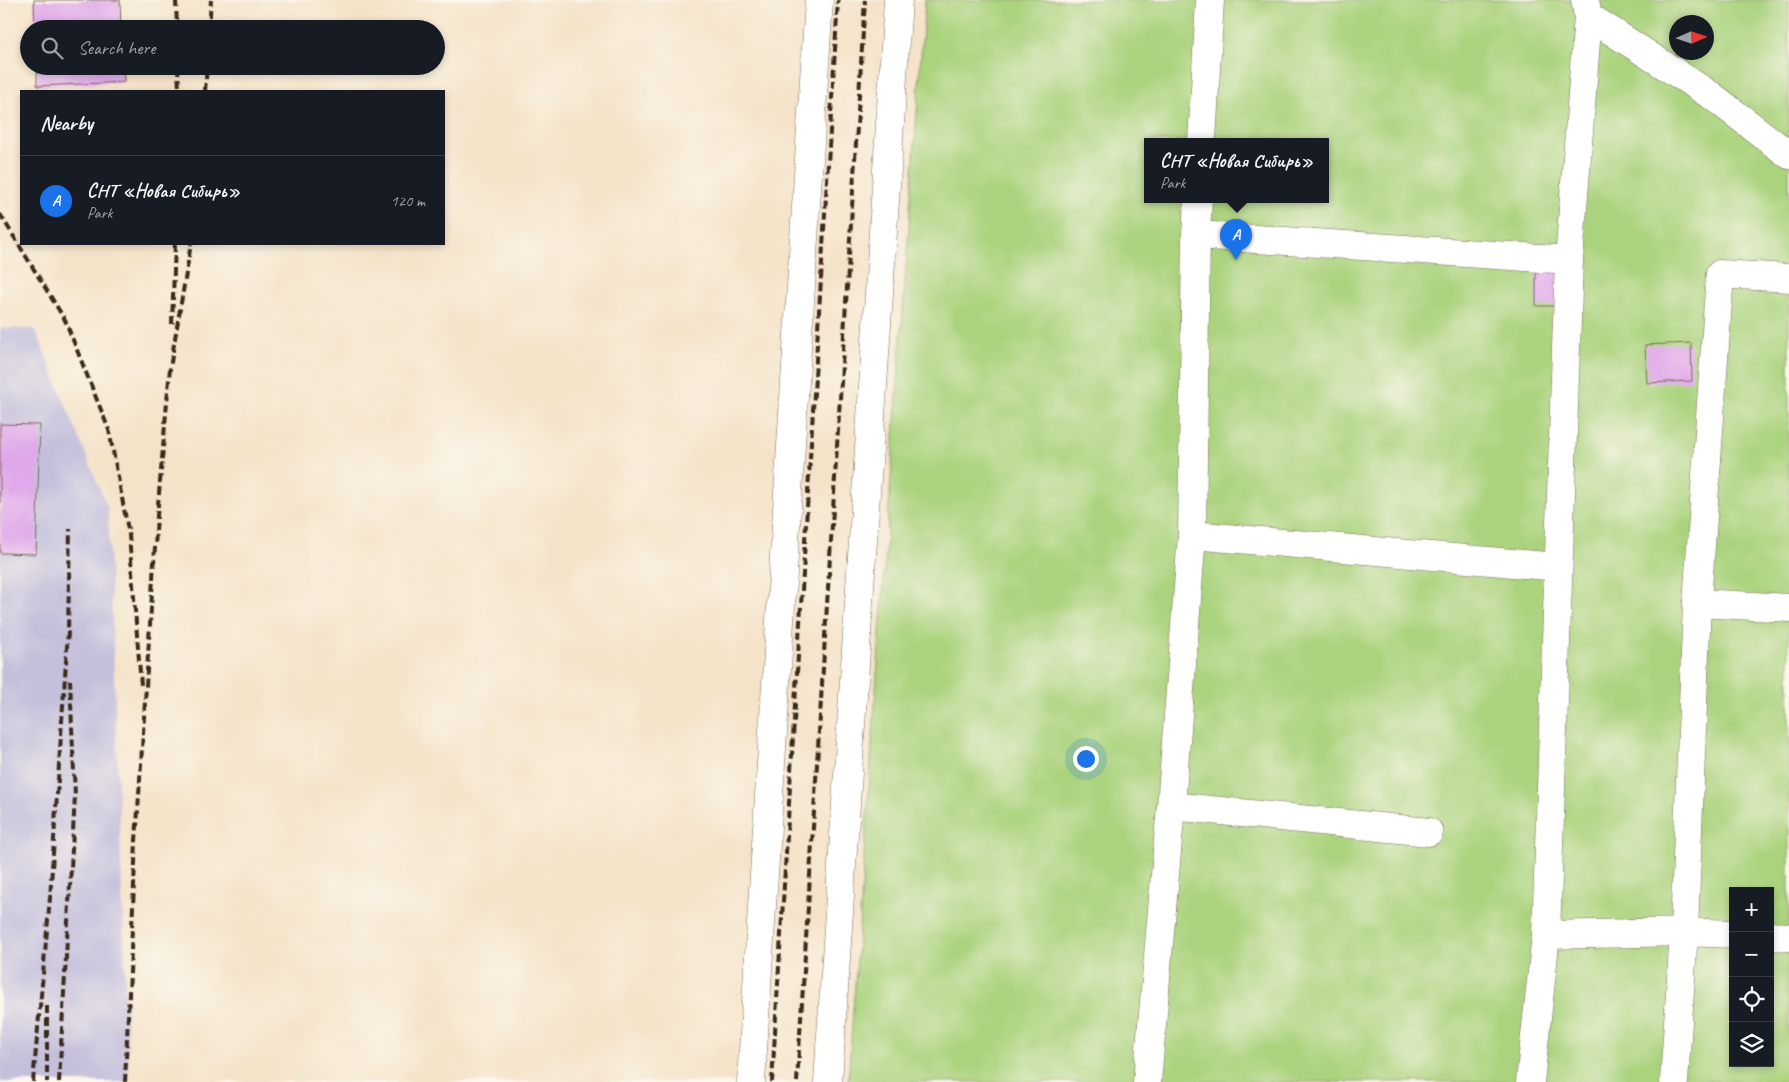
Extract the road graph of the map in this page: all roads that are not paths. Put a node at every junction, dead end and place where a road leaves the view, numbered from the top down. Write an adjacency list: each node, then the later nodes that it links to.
1 (820, 0): 22 (street)
2 (898, 0): 23 (street)
3 (1210, 0): 5 (street)
4 (1586, 8): 6 (street); 9 (street)
5 (1202, 138)
6 (1789, 155)
7 (1198, 203): 8 (street)
8 (1196, 235): 9 (street); 11 (street)
9 (1569, 260): 12 (street)
10 (1789, 278): 13 (street)
11 (1192, 535): 12 (street); 15 (street)
12 (1558, 567): 19 (street)
13 (1697, 603): 14 (street); 17 (street)
14 (1789, 608)
15 (1172, 806): 16 (street); 24 (street)
16 (1429, 832)
17 (1684, 932): 18 (street); 19 (street); 26 (street)
18 (1729, 934)
19 (1546, 936): 25 (street)
20 (1774, 936): 21 (street)
21 (1789, 937)
22 (752, 1082)
23 (828, 1082)
24 (1147, 1082)
25 (1530, 1082)
26 (1674, 1082)

